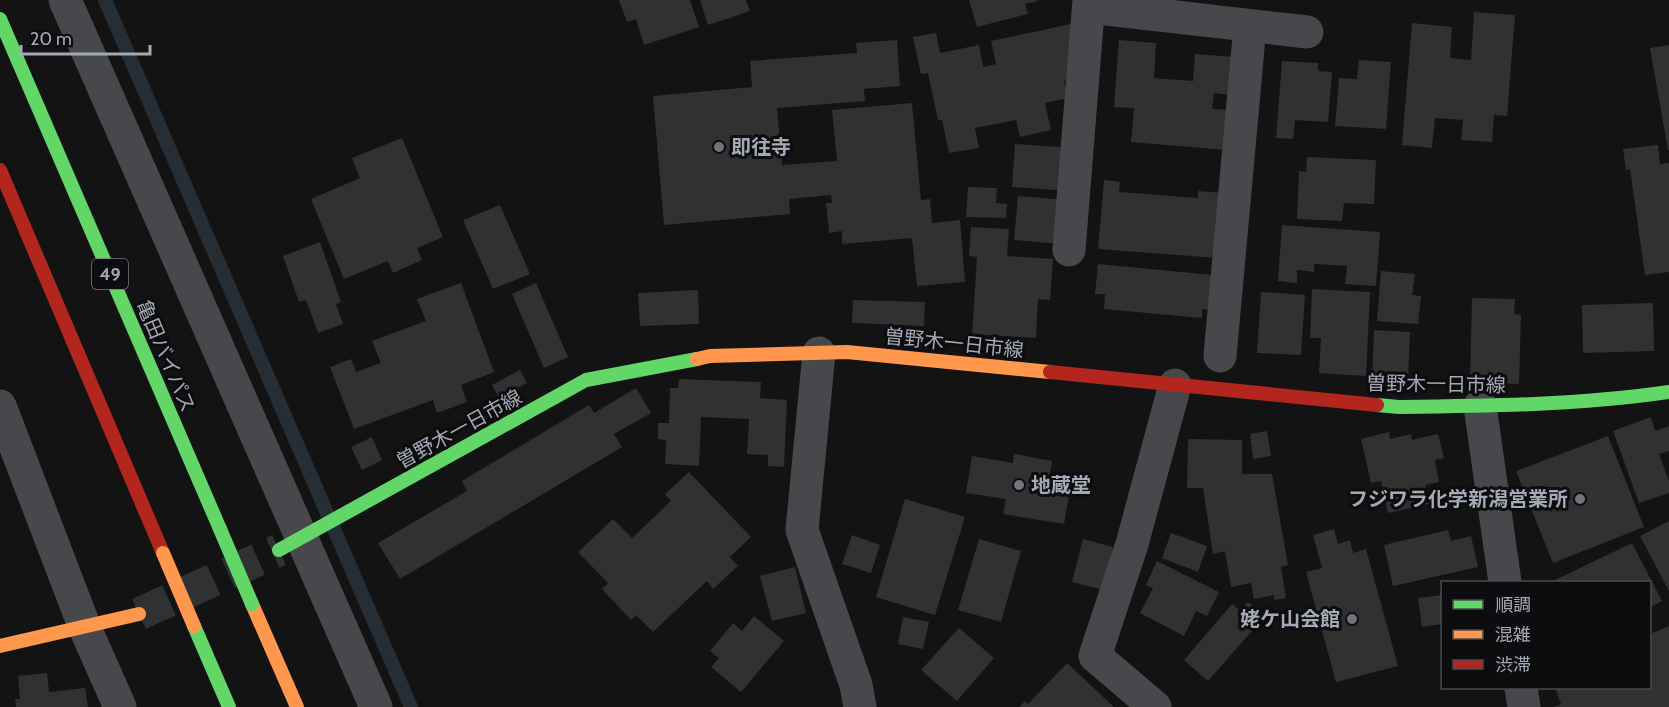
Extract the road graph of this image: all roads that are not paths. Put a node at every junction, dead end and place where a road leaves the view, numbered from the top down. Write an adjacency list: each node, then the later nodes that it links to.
1 (65, 0): 14 (street)
2 (1089, 4): 4 (street); 7 (street)
3 (0, 19): 22 (main road, 亀田バイパス / 49, bridge)
4 (1250, 26): 5 (street); 9 (street)
5 (1307, 32)
6 (0, 170): 21 (main road, bridge)
7 (1069, 250)
8 (819, 353): 10 (main road, 曽野木一日市線); 14 (main road, 曽野木一日市線); 24 (street)
9 (1220, 356)
10 (1175, 385): 13 (main road, 曽野木一日市線); 25 (street)
11 (1669, 392): 13 (main road, 曽野木一日市線)
12 (0, 406): 17 (street)
13 (1480, 406): 15 (street)
14 (298, 541): 23 (street)
15 (1505, 581)
16 (139, 614): 17 (main road)
17 (85, 628): 18 (main road); 20 (street)
18 (0, 646)
19 (1521, 689): 26 (street)
20 (120, 707)
21 (229, 707)
22 (297, 707)
23 (376, 707)
24 (861, 707)
25 (1155, 707)
26 (1524, 707)

